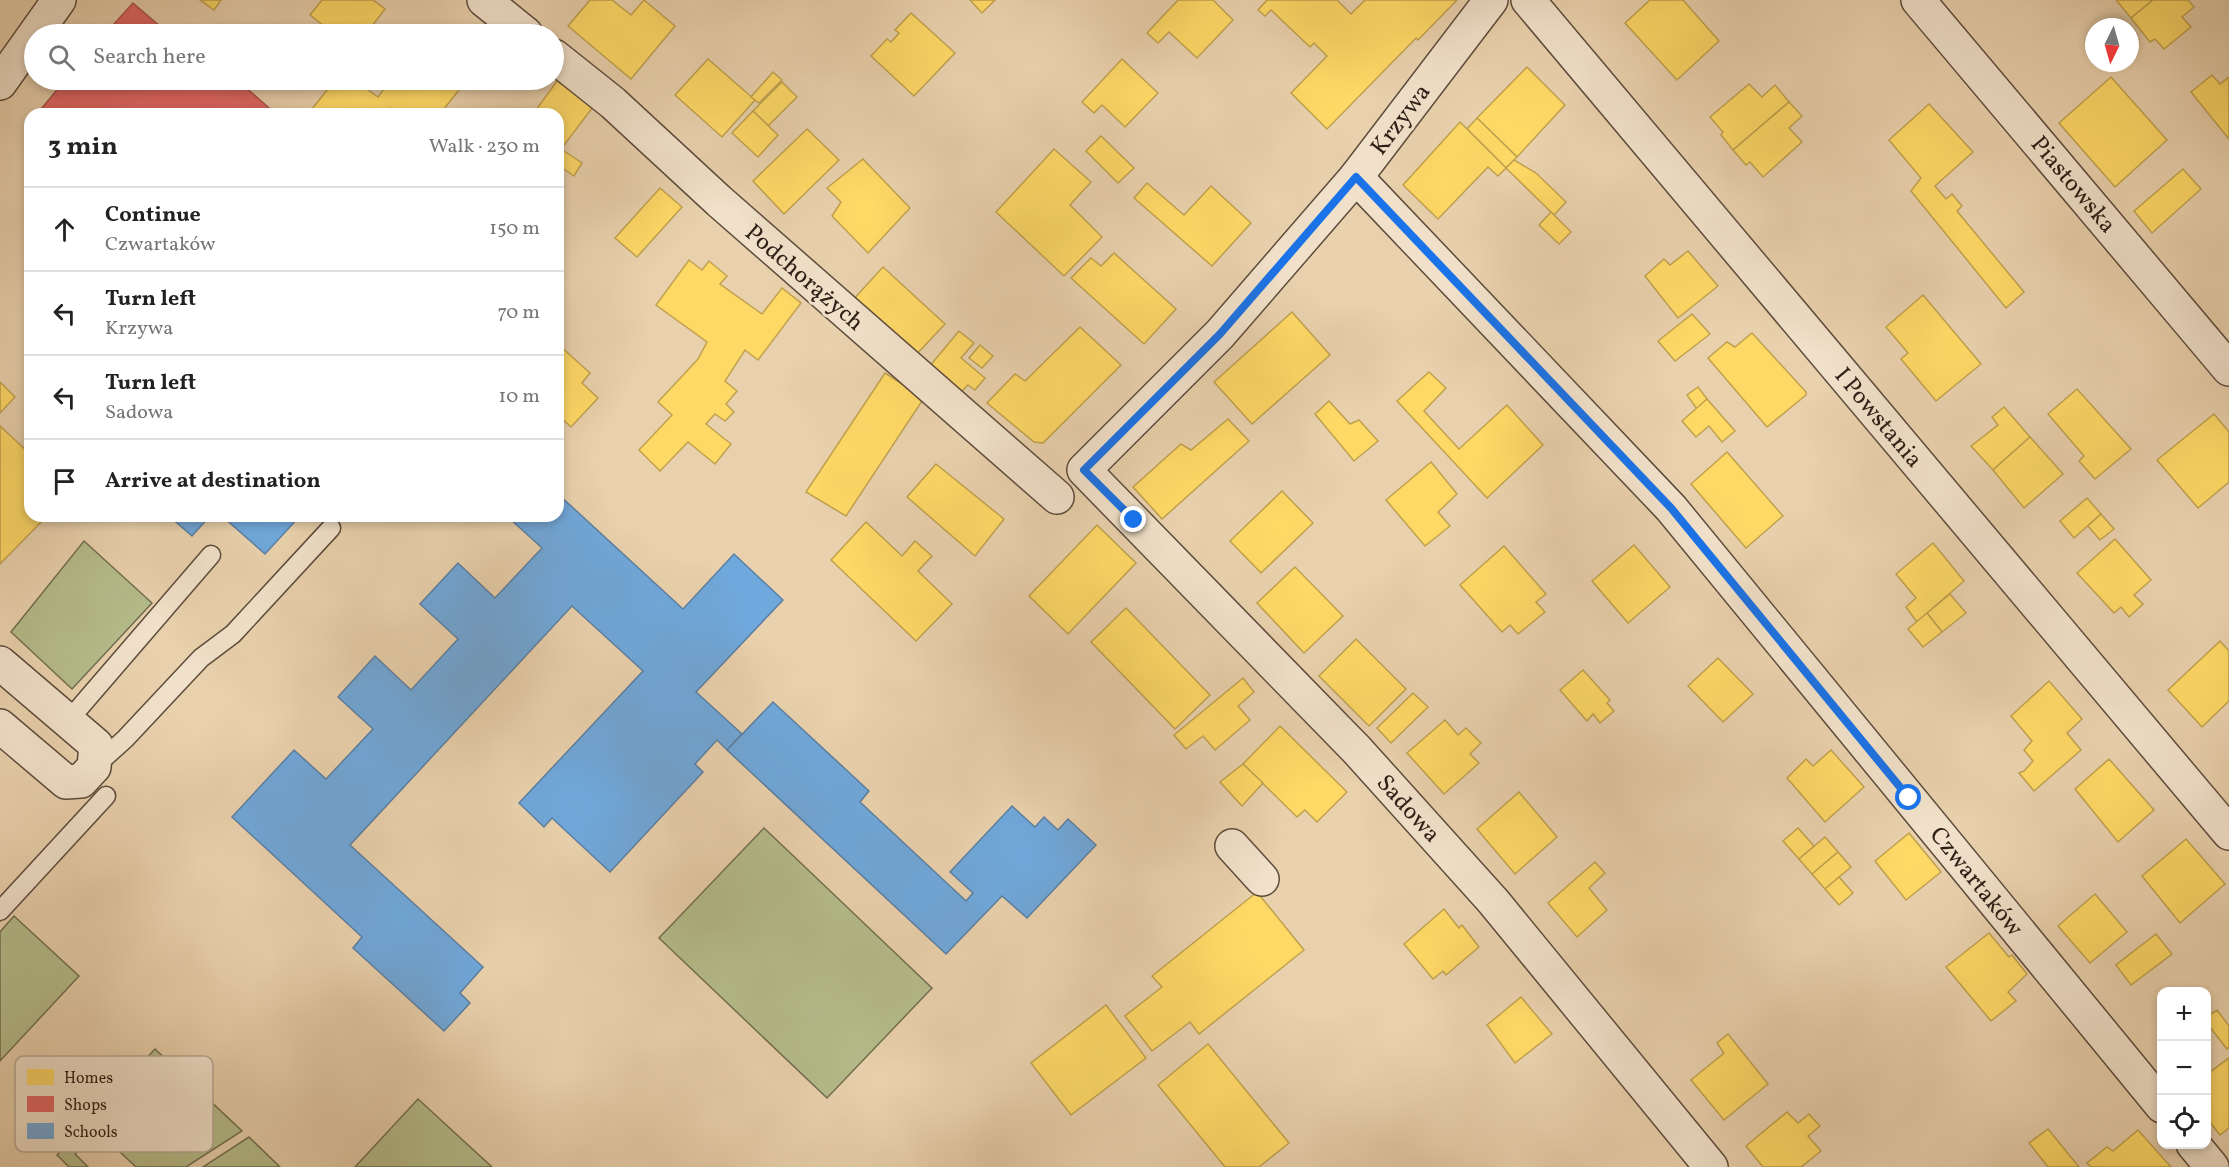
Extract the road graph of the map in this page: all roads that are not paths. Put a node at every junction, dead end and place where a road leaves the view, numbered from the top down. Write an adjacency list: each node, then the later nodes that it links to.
1 (59, 0): 6 (street)
2 (484, 0): 7 (street)
3 (1491, 0): 11 (street, Krzywa)
4 (1528, 0): 22 (street, I Powstania)
5 (1918, 0): 12 (street, Piastowska)
6 (42, 24)
7 (514, 24)
8 (24, 49): 10 (street)
9 (564, 64): 14 (street, Podchorążych)
10 (0, 83)
11 (1356, 177): 13 (street, Krzywa); 26 (street, Czwartaków)
12 (2229, 369)
13 (1084, 470): 28 (street, Sadowa)
14 (1057, 497)
15 (331, 528): 20 (lane)
16 (211, 555): 18 (lane)
17 (0, 663): 18 (street)
18 (68, 721): 20 (street)
19 (0, 726): 20 (street)
20 (94, 767)
21 (106, 796): 25 (lane)
22 (2229, 833)
23 (1232, 846): 24 (street)
24 (1262, 879)
25 (0, 911)
26 (2157, 1100)
27 (2197, 1149): 29 (street)
28 (1711, 1167)
29 (2211, 1167)

